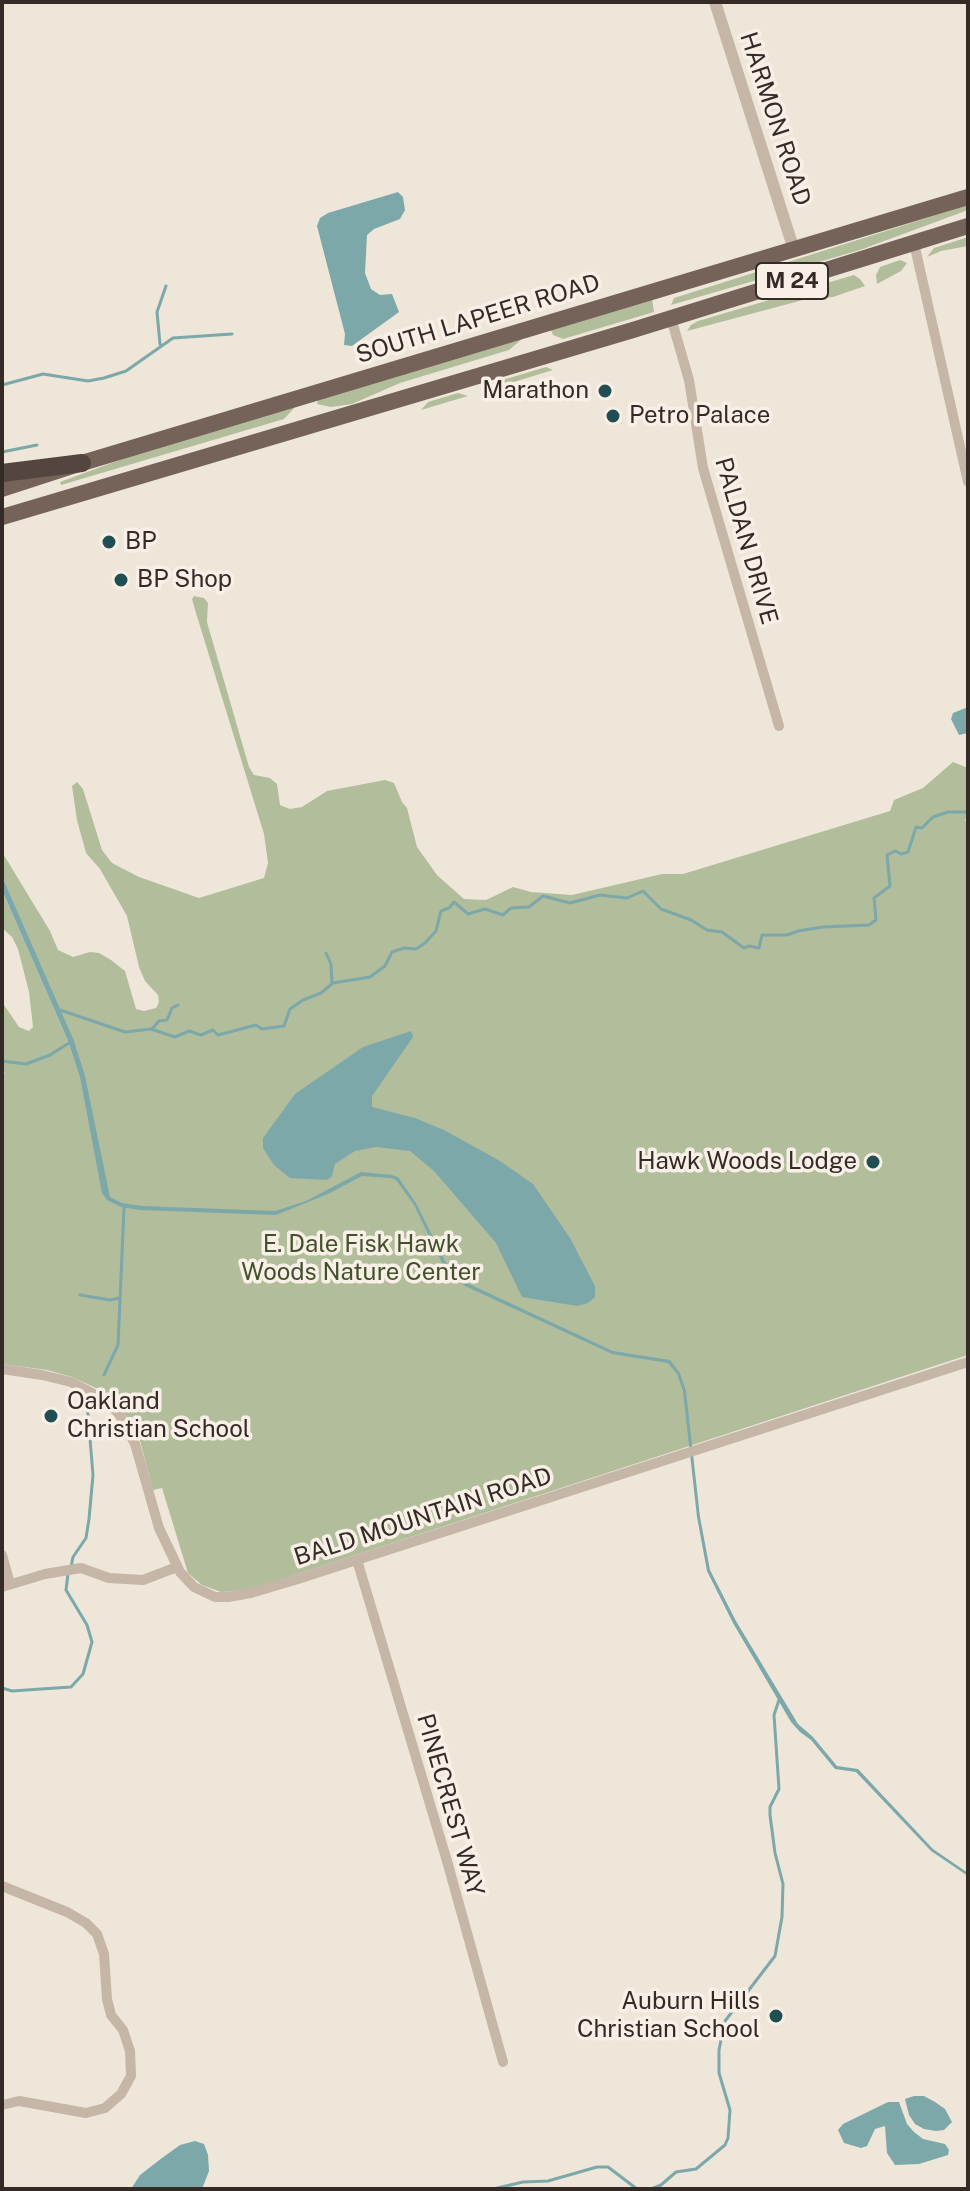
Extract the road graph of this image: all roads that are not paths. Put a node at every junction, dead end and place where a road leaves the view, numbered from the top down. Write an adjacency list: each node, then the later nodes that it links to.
1 (715, 2): 5 (street, HARMON ROAD)
2 (968, 197): 5 (main road, SOUTH LAPEER ROAD / M 24)
3 (968, 226): 4 (main road, M 24)
4 (914, 243): 7 (main road, M 24); 14 (street)
5 (794, 250): 6 (main road, SOUTH LAPEER ROAD / M 24)
6 (668, 287): 7 (main road); 8 (main road, SOUTH LAPEER ROAD / M 24)
7 (671, 318): 9 (main road, M 24); 17 (street, PALDAN DRIVE)
8 (539, 325): 9 (main road); 10 (main road, SOUTH LAPEER ROAD / M 24)
9 (527, 362): 11 (main road, M 24)
10 (262, 409): 11 (main road); 12 (main road, SOUTH LAPEER ROAD / M 24)
11 (226, 449): 16 (main road, M 24)
12 (82, 463): 13 (highway); 15 (main road, SOUTH LAPEER ROAD / M 24)
13 (2, 473)
14 (968, 482)
15 (2, 489)
16 (2, 517)
17 (779, 726)
18 (968, 1362): 21 (street, BALD MOUNTAIN ROAD)
19 (2, 1369): 22 (street, BALD MOUNTAIN ROAD)
20 (2, 1555): 23 (street)
21 (357, 1560): 22 (street, BALD MOUNTAIN ROAD); 25 (street, PINECREST WAY)
22 (177, 1567): 23 (street)
23 (6, 1585)
24 (2, 1886): 26 (street)
25 (503, 2062)
26 (2, 2105)

